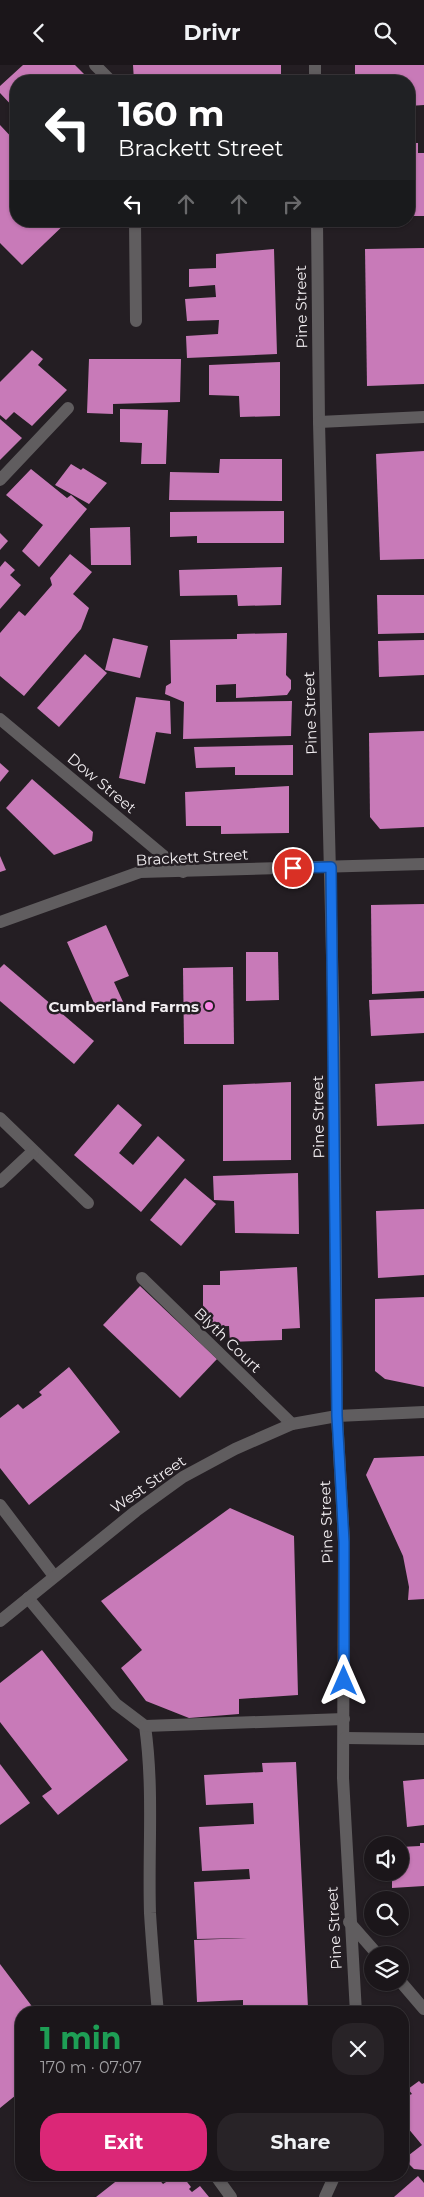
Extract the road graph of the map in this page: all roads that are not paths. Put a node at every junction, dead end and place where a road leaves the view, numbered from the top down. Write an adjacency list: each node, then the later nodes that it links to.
1 (95, 65): 2 (street)
2 (105, 75)
3 (135, 227): 5 (street)
4 (317, 227): 8 (street, Pine Street)
5 (136, 321)
6 (68, 409): 9 (street)
7 (424, 417): 8 (street)
8 (319, 421): 12 (street, Pine Street)
9 (0, 480)
10 (0, 719): 13 (street, Dow Street)
11 (424, 863): 12 (street, Brackett Street)
12 (331, 867): 13 (street, Brackett Street); 21 (street, Pine Street)
13 (183, 872): 14 (street, Brackett Street)
14 (0, 923)
15 (0, 1118): 16 (street)
16 (33, 1151): 17 (street); 18 (street)
17 (0, 1182)
18 (88, 1203)
19 (142, 1279): 22 (street, Blyth Court)
20 (424, 1412): 21 (street, West Street)
21 (337, 1416): 22 (street, West Street); 27 (street, Pine Street)
22 (292, 1424): 24 (street, West Street)
23 (0, 1505): 24 (street)
24 (54, 1576): 25 (street, West Street)
25 (28, 1598): 26 (street, West Street); 28 (street)
26 (0, 1621)
27 (344, 1719): 28 (street); 29 (street, Pine Street)
28 (145, 1726): 34 (street)
29 (344, 1738): 30 (street); 31 (street, Pine Street)
30 (424, 1739)
31 (349, 1922): 32 (street); 35 (street, Pine Street)
32 (370, 1946)
33 (409, 1991): 36 (street)
34 (157, 2006)
35 (355, 2006)
36 (424, 2009)
37 (219, 2181): 39 (street)
38 (332, 2181): 40 (street)
39 (231, 2197)
40 (325, 2197)

